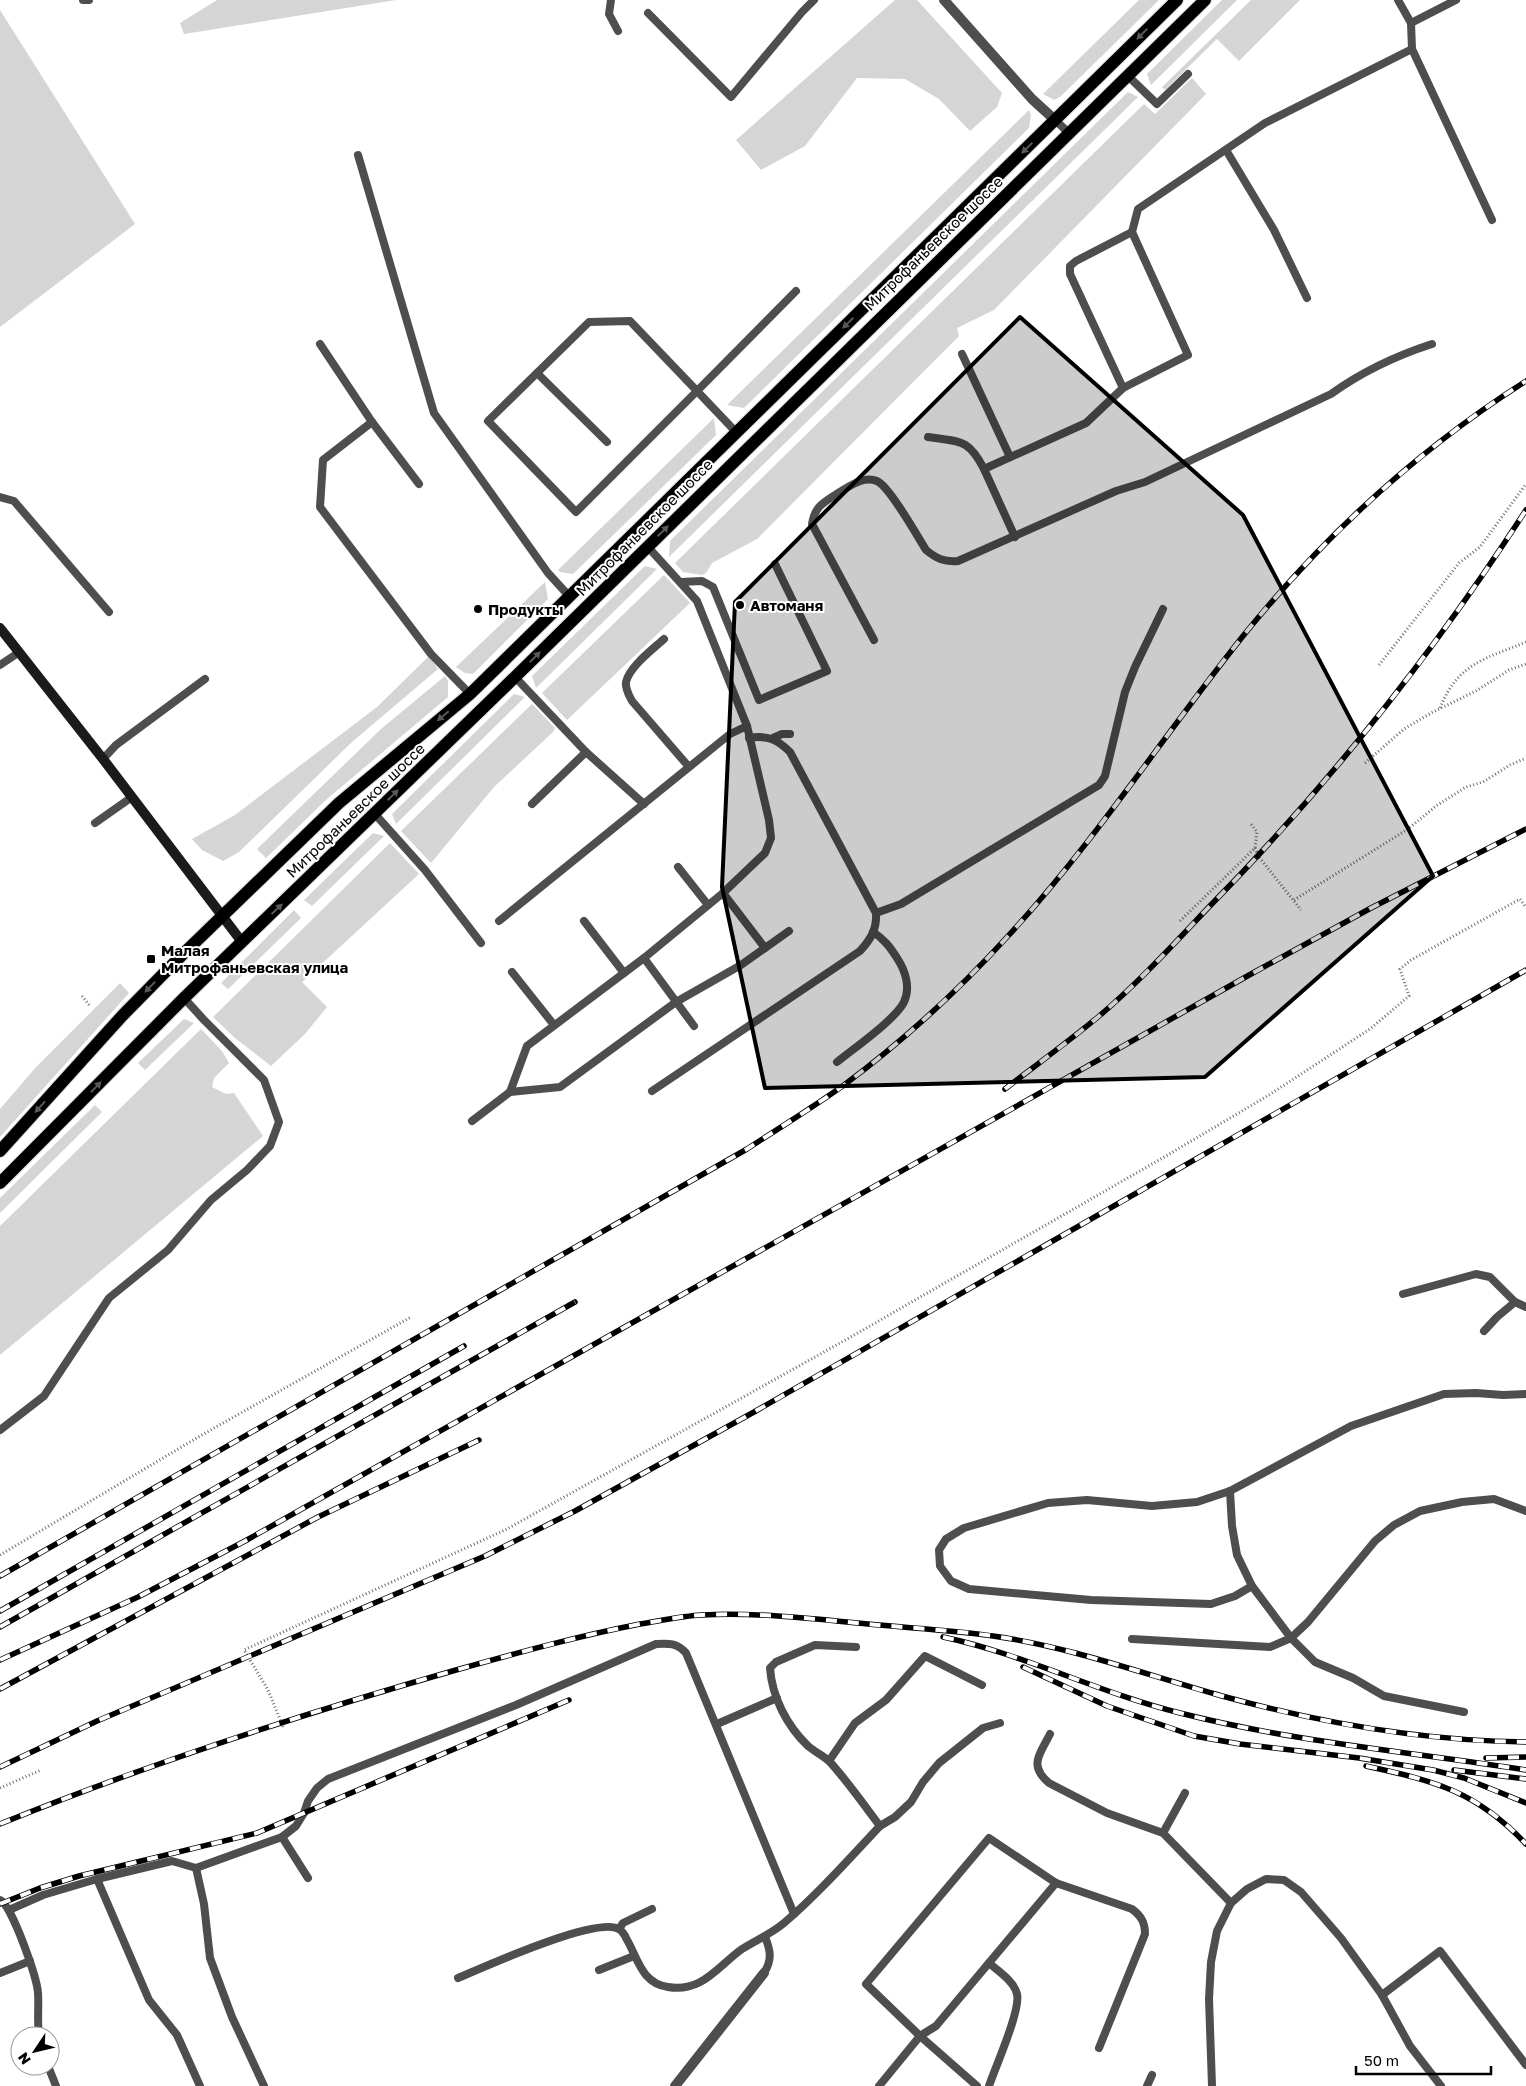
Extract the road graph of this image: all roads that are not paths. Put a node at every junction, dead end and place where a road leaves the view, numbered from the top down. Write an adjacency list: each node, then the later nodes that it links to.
1 (83, 0): 2 (lane)
2 (89, 0)
3 (610, 0): 12 (lane)
4 (814, 0): 10 (lane)
5 (944, 0): 16 (street)
6 (1177, 0): 16 (main road, Митрофаньевское шоссе, one-way to 16)
7 (1205, 0): 15 (main road, Митрофаньевское шоссе)
8 (1398, 0): 11 (lane)
9 (1456, 0): 11 (lane)
10 (648, 13)
11 (1411, 23): 13 (lane)
12 (618, 31)
13 (1412, 50): 18 (lane); 20 (lane)
14 (1188, 74): 15 (lane)
15 (1128, 76): 17 (main road, Митрофаньевское шоссе)
16 (1055, 120): 17 (lane); 31 (main road, Митрофаньевское шоссе, one-way to 31)
17 (1069, 133): 39 (main road, Митрофаньевское шоссе, one-way to 17)
18 (1226, 150): 21 (lane); 23 (lane)
19 (358, 155): 42 (lane)
20 (1492, 220)
21 (1132, 232): 28 (lane); 28 (lane)
22 (796, 291): 29 (lane)
23 (1307, 298)
24 (320, 344): 30 (lane)
25 (1432, 344): 38 (lane)
26 (962, 354): 34 (lane)
27 (537, 373): 29 (lane); 29 (lane); 33 (lane)
28 (1123, 388): 34 (lane)
29 (697, 391): 31 (lane)
30 (372, 422): 36 (lane); 52 (lane)
31 (736, 432): 42 (main road, Митрофаньевское шоссе)
32 (928, 437): 35 (lane)
33 (607, 442)
34 (1010, 456): 35 (lane)
35 (984, 469): 38 (lane)
36 (419, 484)
37 (0, 497): 44 (lane)
38 (1015, 537): 47 (lane)
39 (647, 546): 41 (lane); 50 (main road, Митрофаньевское шоссе, one-way to 39)
40 (775, 564): 41 (lane)
41 (681, 582): 53 (lane)
42 (569, 596): 52 (main road, Митрофаньевское шоссе)
43 (1164, 609): 68 (lane)
44 (110, 612)
45 (0, 628): 48 (street)
46 (664, 639): 59 (lane)
47 (874, 640)
48 (18, 653): 49 (lane); 58 (street)
49 (0, 665)
50 (515, 677): 57 (lane); 63 (main road, Митрофаньевское шоссе, one-way to 50)
51 (205, 679): 58 (lane)
52 (470, 694): 69 (main road, Митрофаньевское шоссе, one-way to 69)
53 (747, 726): 55 (lane); 59 (lane)
54 (790, 734): 56 (lane)
55 (749, 738): 56 (lane); 66 (lane)
56 (773, 738): 68 (lane)
57 (586, 752): 61 (lane); 62 (lane)
58 (103, 760): 60 (street)
59 (689, 767): 62 (lane)
60 (132, 797): 64 (lane); 69 (street)
61 (532, 804)
62 (644, 804): 70 (lane)
63 (374, 813): 74 (main road, Митрофаньевское шоссе, one-way to 63); 75 (lane)
64 (95, 823)
65 (678, 867): 67 (lane)
66 (723, 893): 67 (lane); 76 (lane)
67 (708, 905): 77 (lane)
68 (876, 912): 73 (lane)
69 (222, 916): 74 (street); 88 (main road, Митрофаньевское шоссе, one-way to 88)
70 (499, 921)
71 (584, 921): 79 (lane)
72 (789, 930): 76 (lane)
73 (873, 932): 84 (lane); 85 (lane)
74 (242, 942): 80 (main road, Митрофаньевское шоссе)
75 (481, 943)
76 (765, 948): 81 (lane)
77 (644, 958): 79 (lane); 81 (lane)
78 (512, 972): 82 (lane)
79 (624, 973): 82 (lane)
80 (184, 998): 89 (main road, Митрофаньевское шоссе, one-way to 80); 95 (lane)
81 (676, 1002): 83 (lane); 86 (lane)
82 (554, 1025): 86 (lane)
83 (694, 1026)
84 (837, 1062)
85 (652, 1091)
86 (510, 1092): 87 (lane)
87 (472, 1121)
88 (0, 1150)
89 (0, 1183)
90 (1403, 1294): 91 (lane)
91 (1515, 1302): 92 (lane); 93 (lane)
92 (1526, 1307)
93 (1484, 1331)
94 (1526, 1394): 96 (lane)
95 (0, 1430)
96 (1230, 1491): 98 (lane); 98 (lane)
97 (1526, 1511): 99 (lane)
98 (1252, 1586): 99 (lane)
99 (1291, 1638): 100 (lane); 104 (lane)
100 (1132, 1639)
101 (856, 1647): 103 (lane)
102 (982, 1685): 108 (lane)
103 (777, 1698): 106 (lane); 108 (lane)
104 (1464, 1712)
105 (1000, 1723): 110 (lane)
106 (716, 1724): 112 (lane); 121 (lane)
107 (1050, 1734): 111 (lane)
108 (829, 1760): 110 (lane)
109 (1185, 1794): 111 (lane)
110 (880, 1826): 121 (lane)
111 (1163, 1833): 118 (lane)
112 (282, 1836): 113 (lane); 114 (lane)
113 (196, 1868): 115 (lane); 138 (lane)
114 (308, 1878)
115 (97, 1879): 120 (lane); 137 (lane)
116 (1056, 1883): 126 (lane); 133 (lane); 134 (lane)
117 (0, 1900): 120 (lane)
118 (1231, 1903): 131 (lane); 144 (lane)
119 (652, 1909): 122 (lane)
120 (9, 1910): 125 (lane)
121 (794, 1914): 123 (lane)
122 (619, 1929): 124 (lane); 130 (lane)
123 (765, 1937): 124 (lane); 128 (lane)
124 (634, 1956): 127 (lane)
125 (30, 1961): 129 (lane); 132 (lane)
126 (989, 1963): 133 (lane); 142 (lane)
127 (599, 1970)
128 (764, 1973): 139 (street)
129 (0, 1974)
130 (458, 1978)
131 (1382, 1995): 135 (lane); 145 (lane)
132 (38, 2026)
133 (920, 2036): 140 (lane); 141 (lane)
134 (1099, 2048)
135 (1526, 2065)
136 (1152, 2075): 143 (lane)
137 (200, 2086)
138 (264, 2086)
139 (675, 2086)
140 (879, 2086)
141 (977, 2086)
142 (989, 2086)
143 (1147, 2086)
144 (1212, 2086)
145 (1441, 2086)

